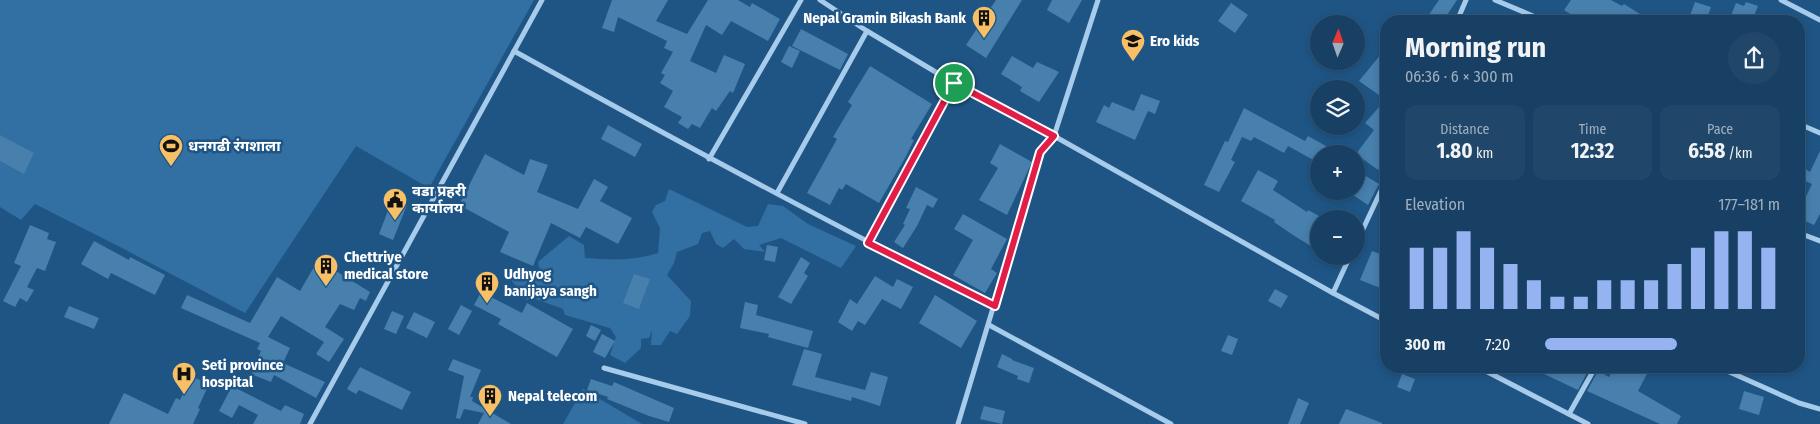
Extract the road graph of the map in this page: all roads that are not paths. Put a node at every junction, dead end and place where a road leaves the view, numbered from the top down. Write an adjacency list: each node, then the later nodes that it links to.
1 (542, 0): 12 (street)
2 (801, 0): 17 (street)
3 (820, 0): 11 (street)
4 (1098, 0): 16 (street)
5 (1466, 0): 8 (street)
6 (1495, 0): 9 (street)
7 (1781, 0): 10 (street)
8 (1460, 15)
9 (1531, 15)
10 (1820, 20)
11 (867, 31): 13 (street); 18 (street)
12 (514, 51): 17 (street); 35 (street)
13 (954, 83): 16 (street); 23 (street)
14 (1805, 127): 15 (street)
15 (1820, 133)
16 (1054, 136): 25 (street); 26 (street)
17 (709, 159): 18 (street)
18 (777, 193): 23 (street)
19 (1380, 193): 20 (street)
20 (1365, 225)
21 (1805, 235): 22 (street)
22 (1820, 241)
23 (868, 243): 26 (street)
24 (1346, 265): 25 (street)
25 (1333, 293): 27 (street)
26 (995, 306): 28 (street)
27 (1380, 317)
28 (989, 324): 37 (street); 38 (street)
29 (604, 368): 36 (street)
30 (1490, 373): 34 (street)
31 (1592, 373): 34 (street)
32 (1732, 373): 33 (street)
33 (1820, 409)
34 (1569, 414): 39 (street)
35 (310, 424)
36 (805, 424)
37 (958, 424)
38 (1171, 424)
39 (1588, 424)

